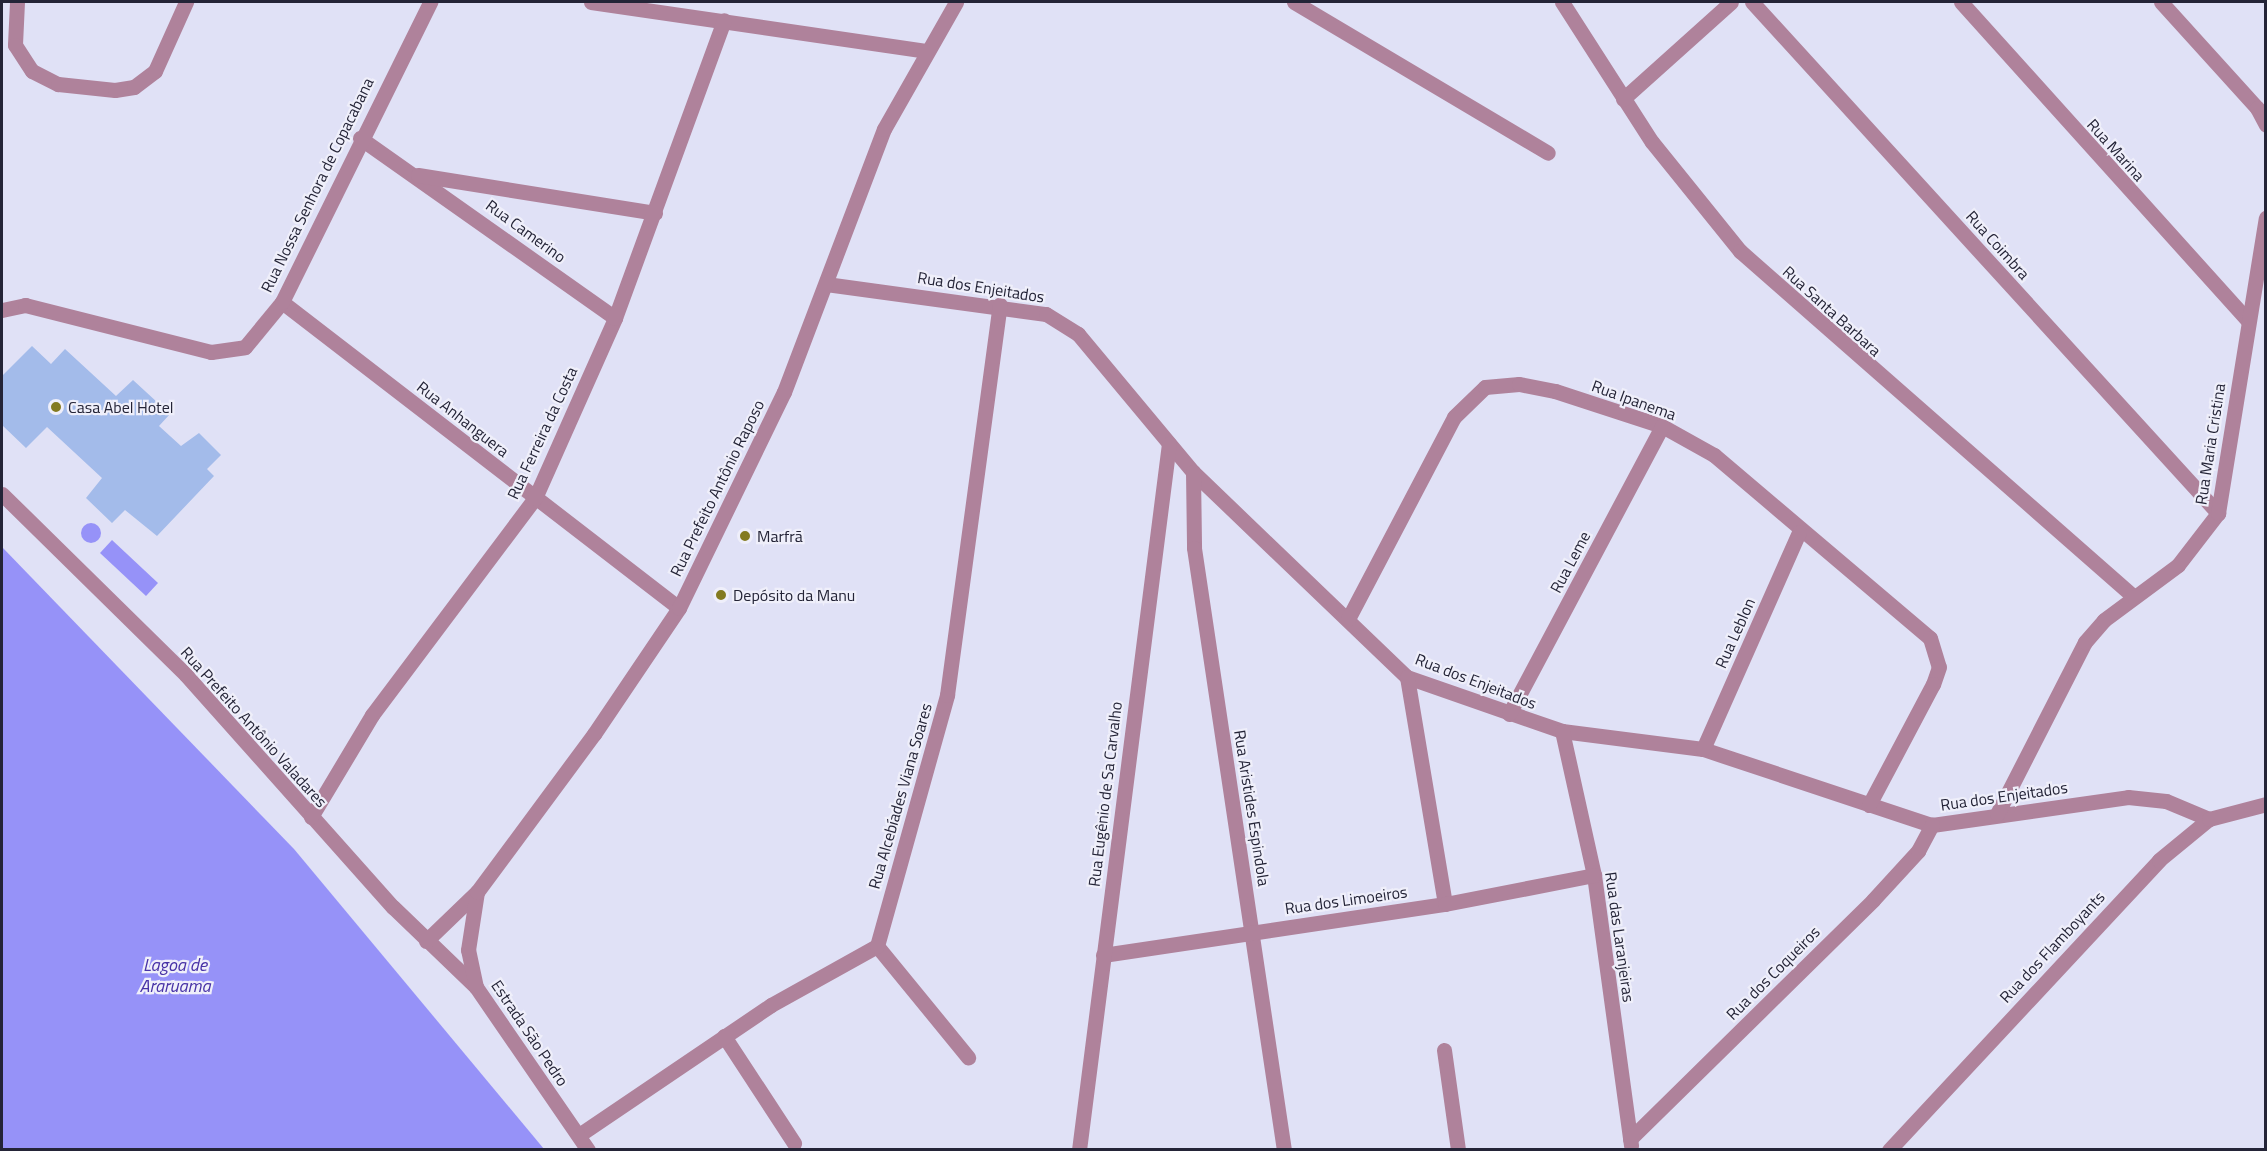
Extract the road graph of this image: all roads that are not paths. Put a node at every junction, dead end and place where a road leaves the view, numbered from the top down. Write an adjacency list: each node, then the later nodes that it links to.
1 (17, 2): 2 (street)
2 (186, 2)
3 (430, 2): 16 (street, Rua Nossa Senhora de Copacabana)
4 (591, 2): 12 (street)
5 (956, 2): 13 (street, Rua Prefeito Antônio Raposo)
6 (1294, 2): 17 (street)
7 (1562, 2): 14 (street, Rua Santa Barbara)
8 (1731, 2): 14 (street)
9 (1752, 2): 33 (street, Rua Coimbra)
10 (1961, 2): 27 (street, Rua Marina)
11 (2161, 2): 15 (street)
12 (724, 20): 13 (street); 19 (street, Rua Ferreira da Costa)
13 (927, 51): 22 (street, Rua Prefeito Antônio Raposo)
14 (1623, 99): 35 (street, Rua Santa Barbara)
15 (2265, 125)
16 (360, 138): 18 (street, Rua Camerino); 23 (street, Rua Nossa Senhora de Copacabana)
17 (1548, 153)
18 (416, 174): 19 (street, Rua Camerino); 26 (street, Rua Camerino)
19 (655, 213): 26 (street, Rua Ferreira da Costa)
20 (2265, 218): 21 (street, Rua Maria Cristina)
21 (2264, 241): 27 (street, Rua Maria Cristina)
22 (826, 284): 24 (street, Rua dos Enjeitados); 36 (street, Rua Prefeito Antônio Raposo)
23 (282, 302): 25 (street, Rua Nossa Senhora de Copacabana); 32 (street, Rua Anhanguera)
24 (1000, 305): 29 (street, Rua dos Enjeitados); 53 (street, Rua Alcebíades Viana Soares)
25 (2, 310)
26 (615, 318): 32 (street, Rua Ferreira da Costa)
27 (2247, 320): 33 (street, Rua Maria Cristina)
28 (1662, 426): 34 (street, Rua Ipanema); 37 (street, Rua Ipanema); 39 (street, Rua Leme)
29 (1169, 444): 30 (street, Rua dos Enjeitados); 54 (street, Rua Eugênio de Sa Carvalho)
30 (1193, 472): 37 (street, Rua dos Enjeitados); 51 (street, Rua Aristides Espindola)
31 (2, 494): 45 (street, Rua Prefeito Antônio Valadares)
32 (535, 498): 36 (street, Rua Anhanguera); 45 (street, Rua Ferreira da Costa)
33 (2218, 513): 35 (street, Rua Maria Cristina)
34 (1799, 532): 41 (street, Rua Leblon); 43 (street, Rua Ipanema)
35 (2133, 596): 44 (street, Rua Maria Cristina)
36 (678, 608): 49 (street, Rua Prefeito Antônio Raposo)
37 (1348, 619): 38 (street, Rua dos Enjeitados)
38 (1407, 677): 39 (street, Rua dos Enjeitados); 50 (street)
39 (1509, 714): 40 (street, Rua dos Enjeitados)
40 (1562, 731): 41 (street, Rua dos Enjeitados); 48 (street, Rua das Laranjeiras)
41 (1703, 749): 43 (street, Rua dos Enjeitados)
42 (2265, 804): 46 (street, Rua dos Flamboyants)
43 (1869, 805): 47 (street, Rua dos Enjeitados)
44 (1997, 814): 46 (street, Rua dos Enjeitados); 47 (street, Rua dos Enjeitados)
45 (311, 817): 52 (street, Rua Prefeito Antônio Valadares)
46 (2209, 819): 66 (street, Rua dos Flamboyants)
47 (1932, 825): 61 (street, Rua dos Coqueiros)
48 (1594, 875): 50 (street, Rua dos Limoeiros); 61 (street, Rua das Laranjeiras)
49 (477, 891): 52 (street, Rua Prefeito Antônio Raposo); 55 (street, Estrada São Pedro)
50 (1445, 904): 51 (street, Rua dos Limoeiros)
51 (1253, 932): 54 (street, Rua dos Limoeiros); 64 (street, Rua Aristides Espindola)
52 (426, 940): 55 (street, Rua Prefeito Antônio Valadares)
53 (877, 946): 56 (street); 58 (street)
54 (1102, 955): 63 (street, Rua Eugênio de Sa Carvalho)
55 (476, 987): 59 (street, Estrada São Pedro)
56 (724, 1036): 59 (street); 60 (street)
57 (1444, 1050): 65 (street)
58 (968, 1057)
59 (579, 1135): 62 (street, Estrada São Pedro)
60 (794, 1143)
61 (1631, 1144)
62 (588, 1149)
63 (1079, 1149)
64 (1284, 1149)
65 (1458, 1149)
66 (1889, 1149)

